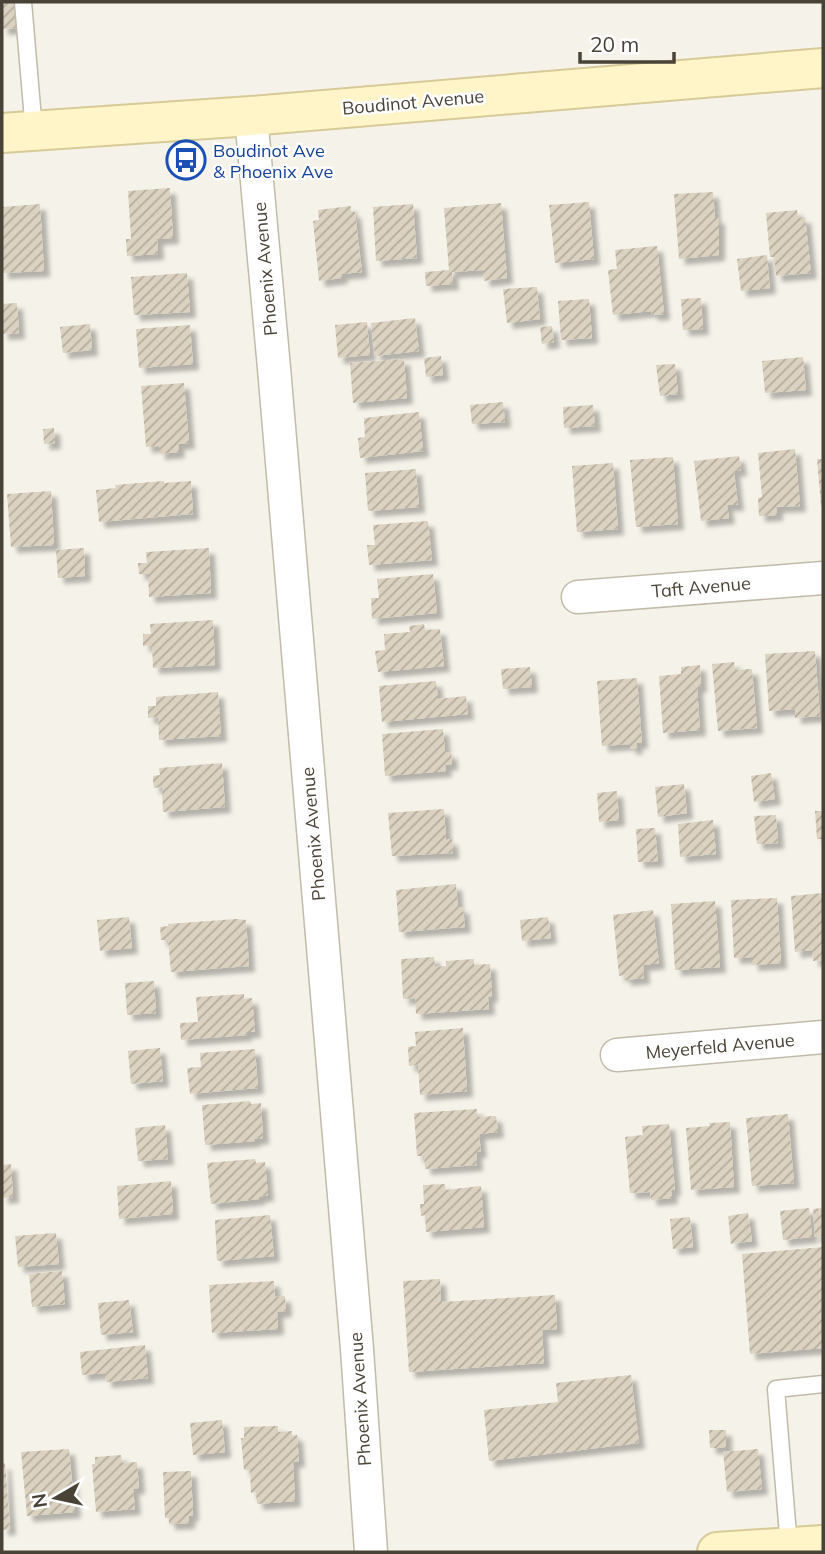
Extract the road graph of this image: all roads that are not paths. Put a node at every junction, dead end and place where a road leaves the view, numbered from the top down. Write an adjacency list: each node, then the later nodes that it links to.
1 (23, 2): 4 (lane)
2 (823, 68): 3 (street, Boudinot Avenue)
3 (251, 116): 4 (street, Boudinot Avenue); 11 (street, Phoenix Avenue)
4 (18, 132)
5 (823, 578): 6 (street, Taft Avenue)
6 (578, 597)
7 (823, 1037): 8 (street, Meyerfeld Avenue)
8 (617, 1055)
9 (823, 1384): 10 (lane)
10 (806, 1546): 12 (street)
11 (371, 1552)
12 (717, 1552)

